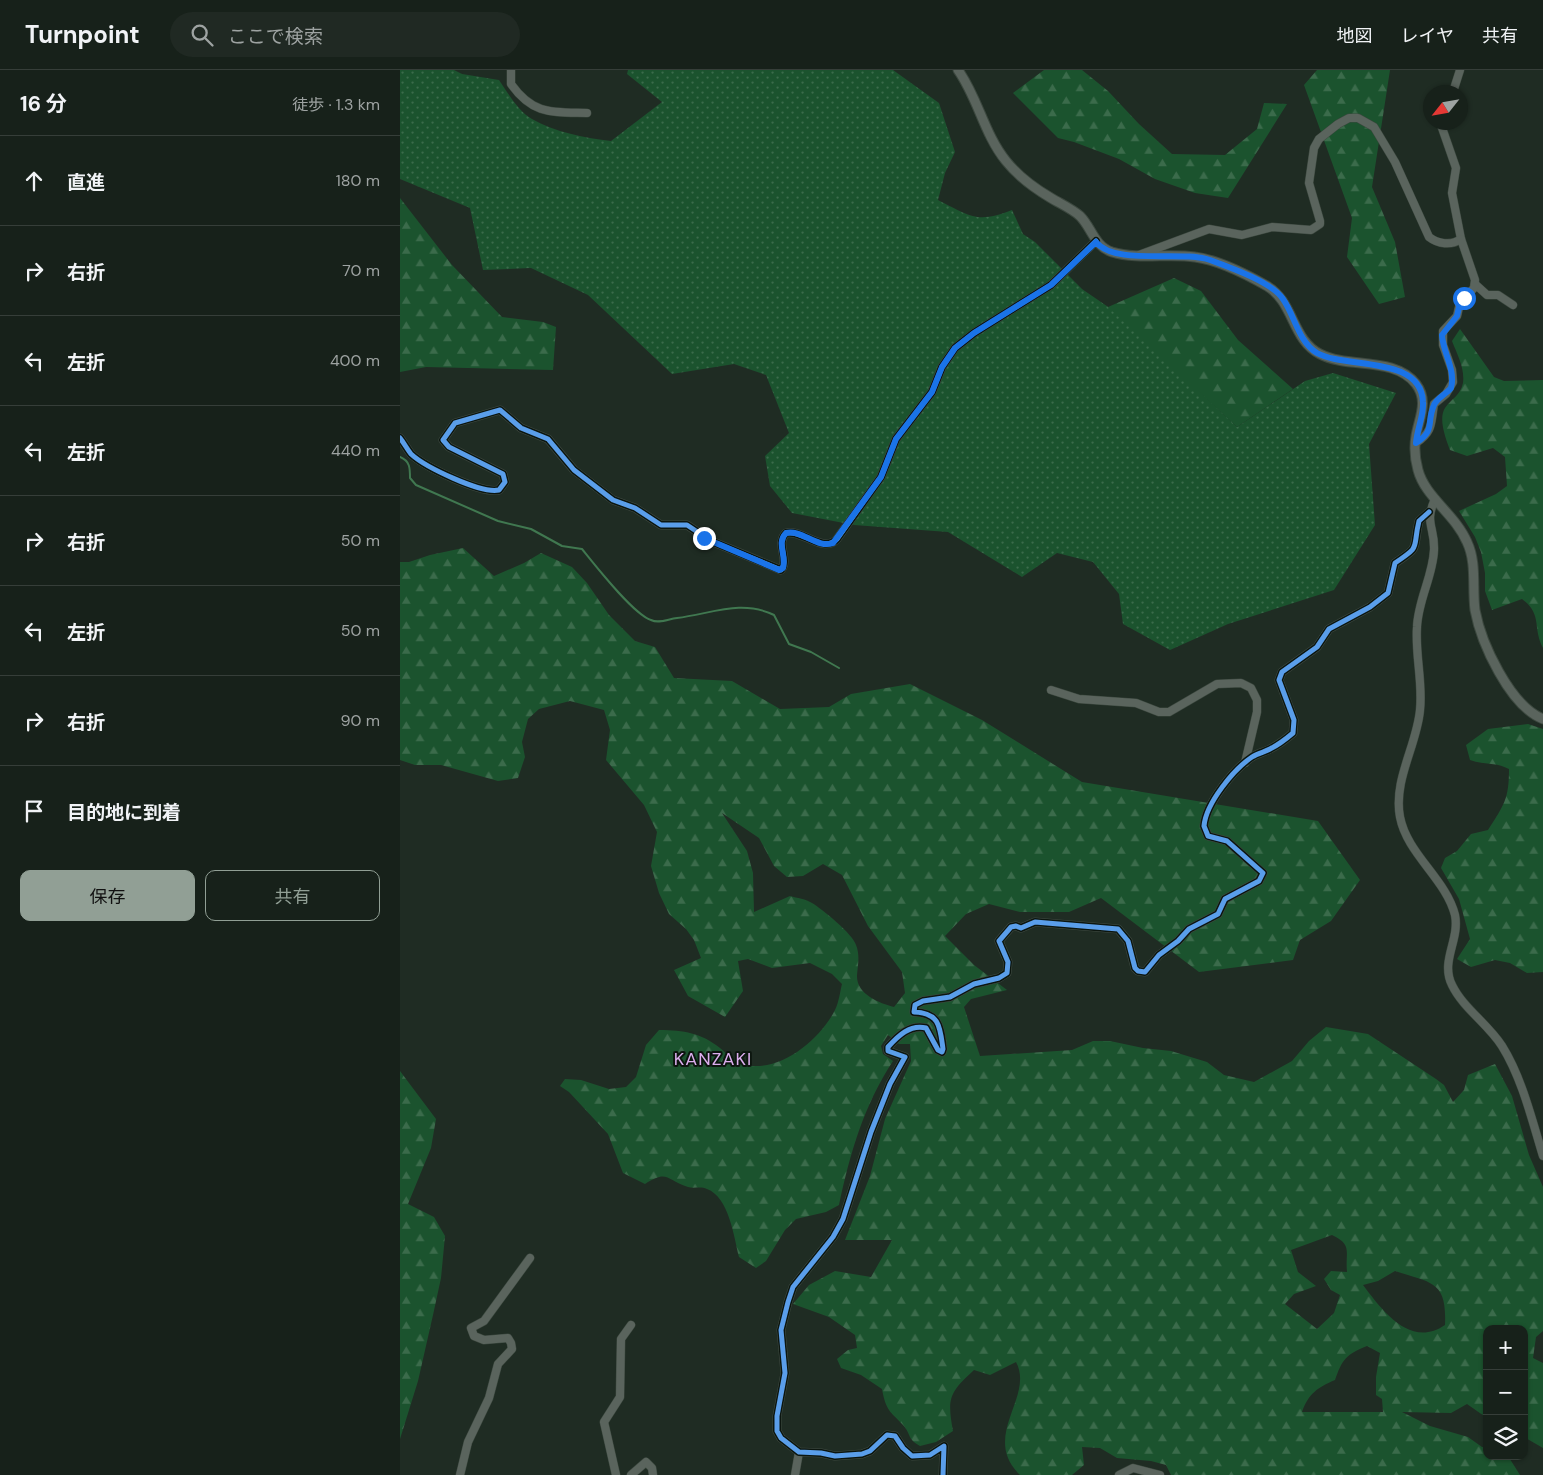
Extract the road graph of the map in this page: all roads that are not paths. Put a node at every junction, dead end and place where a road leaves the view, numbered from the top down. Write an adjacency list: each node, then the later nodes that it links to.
1 (511, 70): 5 (street)
2 (958, 70): 8 (street)
3 (1460, 70): 4 (street)
4 (1455, 85)
5 (587, 113)
6 (1443, 130): 7 (street)
7 (1461, 239): 9 (street); 10 (street)
8 (1096, 242): 9 (street); 12 (street)
9 (1138, 255): 13 (street)
10 (1475, 284): 11 (street); 13 (street)
11 (1513, 305)
12 (400, 438)
13 (1416, 443): 14 (street)
14 (1435, 499): 15 (street); 17 (street)
15 (1429, 512): 18 (street); 19 (street)
16 (1051, 690): 18 (street)
17 (1543, 719)
18 (1245, 763): 22 (street)
19 (1543, 1156)
20 (530, 1258): 23 (street)
21 (631, 1325): 24 (street)
22 (799, 1452): 27 (street); 28 (street)
23 (460, 1475)
24 (616, 1475)
25 (631, 1475): 26 (street)
26 (653, 1475)
27 (795, 1475)
28 (943, 1475)
29 (1120, 1475): 30 (street)
30 (1160, 1475)

